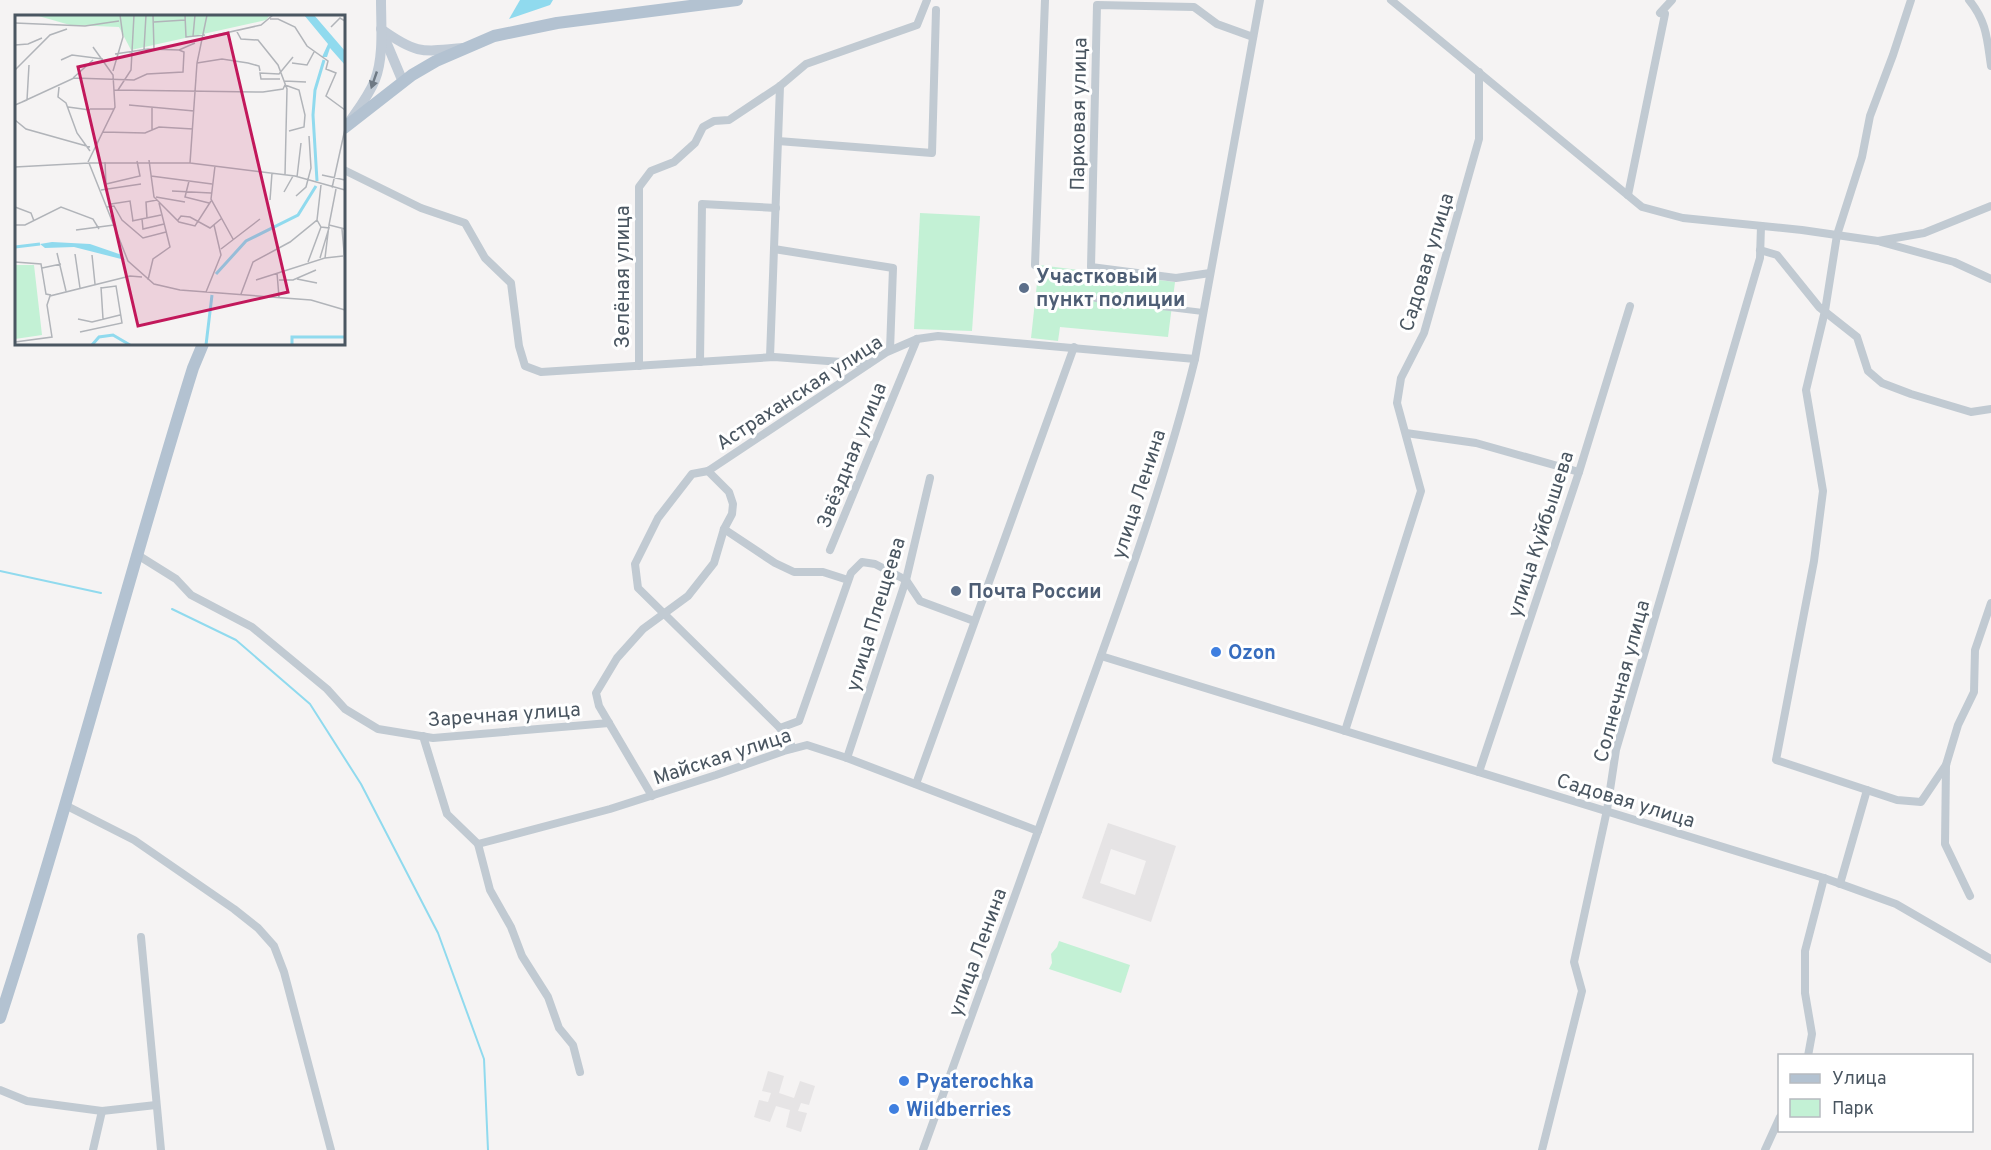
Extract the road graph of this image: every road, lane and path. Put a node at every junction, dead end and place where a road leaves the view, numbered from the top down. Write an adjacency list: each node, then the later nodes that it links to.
1 (381, 0): 11 (main road)
2 (737, 0): 13 (main road)
3 (927, 0): 17 (street, Зелёная улица)
4 (1045, 0): 29 (street, Парковая улица)
5 (1260, 0): 12 (street, улица Ленина)
6 (1391, 0): 15 (street)
7 (1672, 0): 21 (street)
8 (1911, 0): 25 (street)
9 (1969, 0): 14 (street)
10 (936, 10): 19 (street)
11 (381, 29): 13 (main road); 16 (main road); 18 (main road, one-way to 18)
12 (1253, 37): 30 (street, улица Ленина); 30 (street, Парковая улица)
13 (463, 48): 16 (main road)
14 (1991, 66)
15 (1479, 72): 21 (street); 46 (street, Садовая улица)
16 (403, 82): 18 (main road)
17 (780, 86): 19 (street); 44 (street, Зелёная улица)
18 (346, 126)
19 (778, 141): 23 (street)
20 (345, 170): 44 (street)
21 (1628, 195): 24 (street)
22 (1991, 206): 26 (street)
23 (776, 208): 27 (street); 42 (street)
24 (1761, 226): 25 (street); 28 (street, Солнечная улица)
25 (1837, 235): 26 (street); 34 (street)
26 (1878, 241): 31 (street)
27 (774, 249): 39 (street); 40 (street)
28 (1760, 250): 34 (street); 71 (street, Солнечная улица)
29 (1035, 265)
30 (1210, 273): 35 (street, улица Ленина)
31 (1991, 279)
32 (1096, 299): 35 (street)
33 (1630, 306): 48 (street, улица Куйбышева)
34 (1825, 311): 45 (street); 68 (street)
35 (1203, 312): 41 (street, улица Ленина)
36 (917, 339): 38 (street, Астраханская улица); 39 (street, Астраханская улица); 51 (street, Звёздная улица)
37 (204, 345): 52 (main road)
38 (1074, 347): 41 (street, Астраханская улица); 57 (street)
39 (890, 350): 43 (street, Астраханская улица)
40 (770, 357): 42 (street); 43 (street)
41 (1195, 359): 58 (street, улица Ленина)
42 (700, 362): 44 (street)
43 (868, 364): 47 (street, Астраханская улица)
44 (639, 366)
45 (1991, 410)
46 (1406, 433): 48 (street); 61 (street, Садовая улица)
47 (708, 471): 50 (street); 56 (street, Астраханская улица)
48 (1579, 472): 66 (street, улица Куйбышева)
49 (930, 478): 54 (street, улица Плещеева)
50 (723, 529): 53 (street); 56 (street)
51 (830, 550)
52 (136, 554): 62 (street, Заречная улица); 70 (main road)
53 (848, 580): 54 (street); 60 (street)
54 (906, 580): 57 (street); 64 (street, улица Плещеева)
55 (1991, 603): 65 (street)
56 (663, 614): 59 (street); 60 (street, Астраханская улица)
57 (974, 621): 67 (street)
58 (1101, 656): 61 (street, Садовая улица); 72 (street, улица Ленина)
59 (609, 723): 62 (street, Заречная улица); 69 (street)
60 (780, 728): 63 (street, Астраханская улица)
61 (1345, 731): 66 (street, Садовая улица)
62 (423, 736): 73 (street)
63 (794, 748): 64 (street, Майская улица); 69 (street, Майская улица)
64 (848, 758): 67 (street, Майская улица)
65 (1946, 765): 68 (street); 76 (street)
66 (1479, 772): 71 (street, Садовая улица)
67 (916, 784): 72 (street, Майская улица)
68 (1867, 790): 75 (street)
69 (652, 796): 73 (street, Майская улица)
70 (65, 805): 79 (main road); 88 (street)
71 (1607, 810): 74 (street, Садовая улица); 90 (street, Солнечная улица)
72 (1038, 831): 89 (street, улица Ленина)
73 (478, 844): 81 (street)
74 (1824, 878): 75 (street, Садовая улица); 80 (street)
75 (1840, 884): 78 (street, Садовая улица)
76 (1970, 896)
77 (141, 937): 83 (street)
78 (1991, 959)
79 (0, 1018)
80 (1808, 1054)
81 (580, 1072)
82 (0, 1090): 84 (street)
83 (156, 1105): 84 (street); 87 (street)
84 (102, 1111): 86 (street)
85 (1778, 1119): 91 (street)
86 (93, 1150)
87 (161, 1150)
88 (331, 1150)
89 (923, 1150)
90 (1542, 1150)
91 (1765, 1150)

